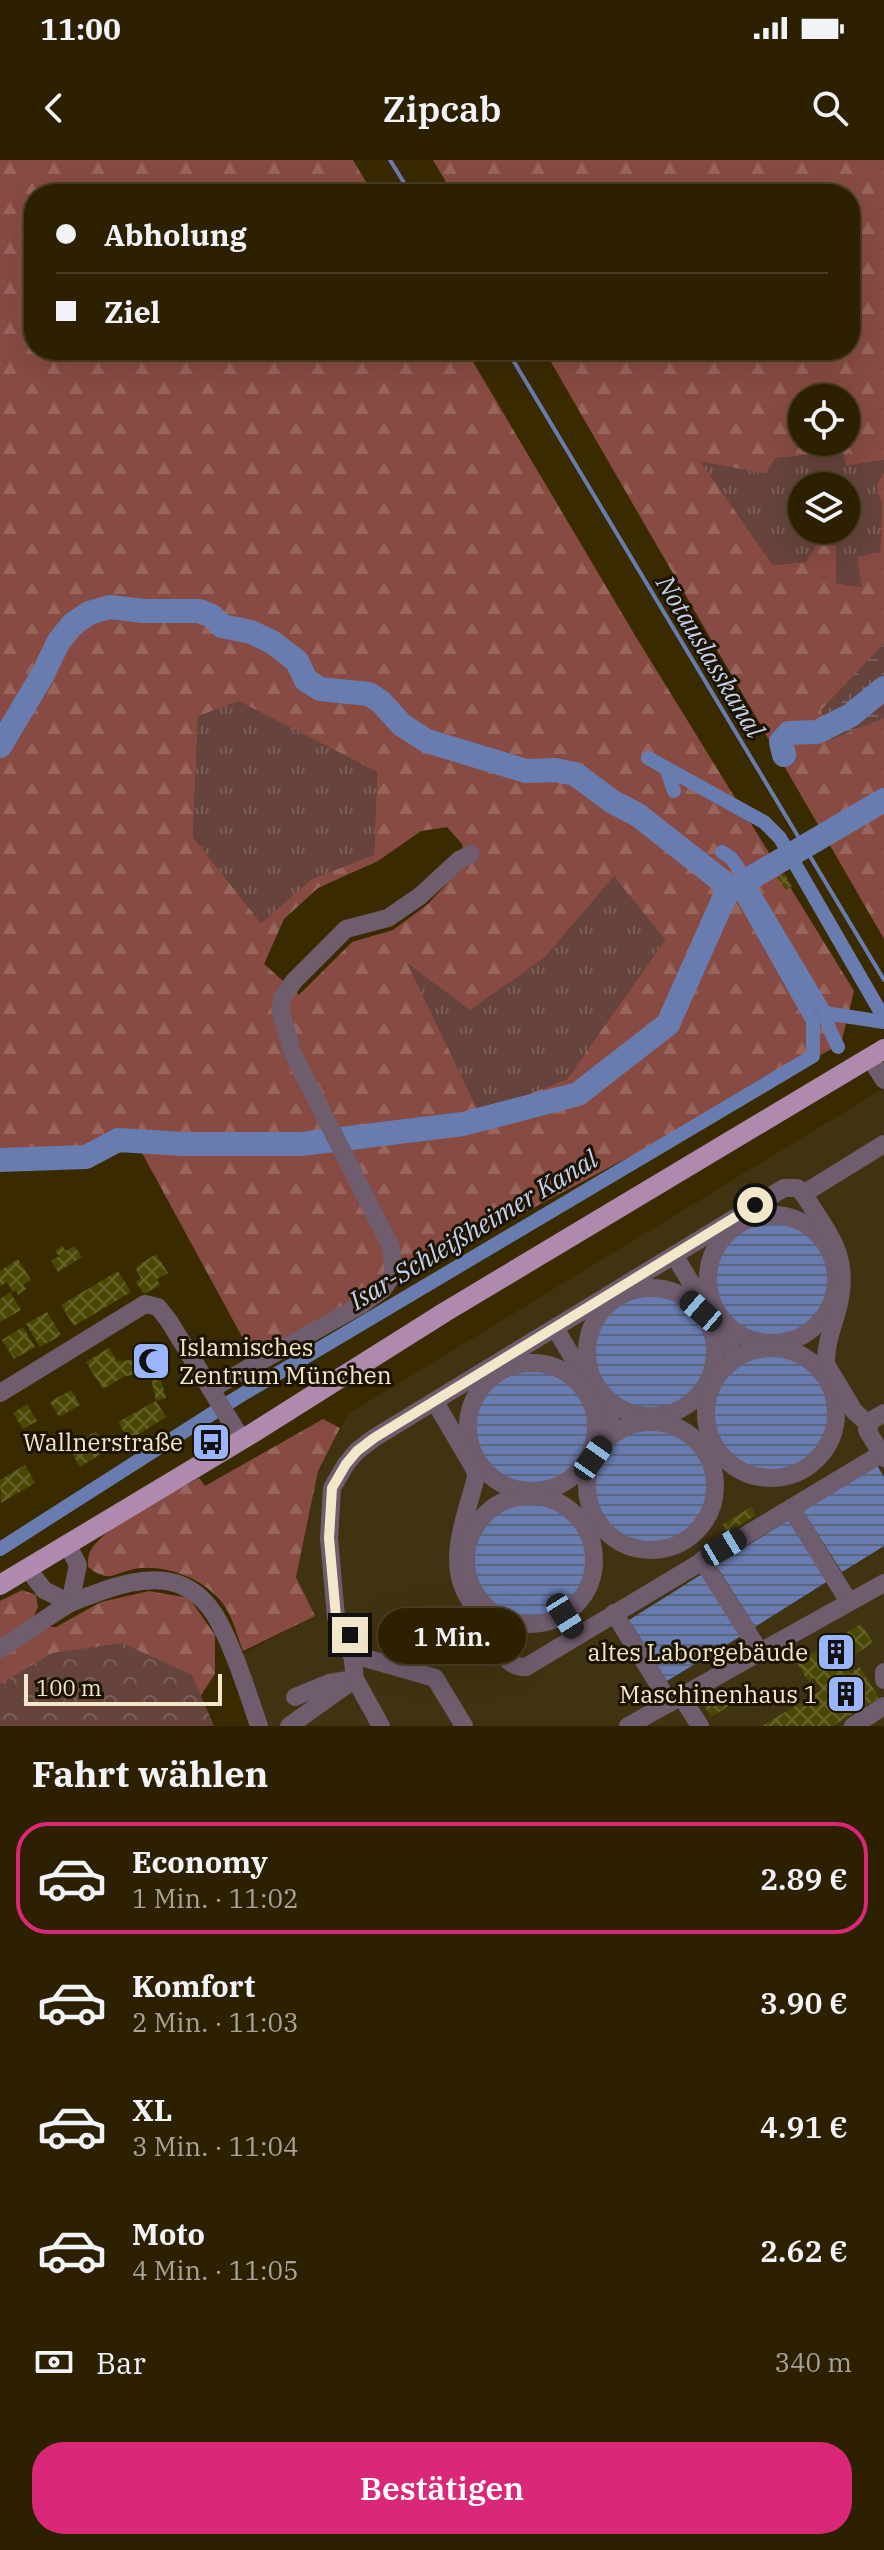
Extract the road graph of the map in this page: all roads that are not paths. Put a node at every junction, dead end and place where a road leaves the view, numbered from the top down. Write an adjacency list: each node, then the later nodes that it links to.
1 (471, 854): 20 (street)
2 (877, 1054): 3 (street); 25 (main road)
3 (884, 1080)
4 (884, 1144): 5 (street)
5 (803, 1194): 6 (street); 8 (street)
6 (738, 1220): 7 (street); 8 (street); 10 (street)
7 (674, 1255): 9 (street); 10 (street)
8 (839, 1286): 12 (street); 16 (street)
9 (616, 1294): 10 (street); 11 (street); 19 (street)
10 (710, 1314): 12 (street); 13 (street); 17 (street)
11 (555, 1328): 15 (street); 19 (street)
12 (772, 1346): 13 (street); 16 (street)
13 (737, 1358): 17 (street)
14 (0, 1368): 18 (street)
15 (494, 1370): 19 (street); 21 (street); 29 (street)
16 (830, 1379): 23 (street); 30 (street)
17 (710, 1383): 22 (street); 26 (street)
18 (5, 1389): 20 (street)
19 (590, 1389): 22 (street); 24 (street); 28 (street)
20 (214, 1394): 25 (street)
21 (435, 1402): 29 (street); 50 (street)
22 (650, 1419): 24 (street); 26 (street)
23 (877, 1419): 27 (street)
24 (617, 1432): 28 (street)
25 (242, 1440): 36 (main road)
26 (711, 1450): 30 (street); 37 (street)
27 (883, 1456): 31 (street)
28 (591, 1457): 32 (street); 35 (street)
29 (474, 1464): 32 (street); 33 (street); 45 (street)
30 (804, 1469): 31 (street)
31 (818, 1492): 34 (street)
32 (532, 1494): 33 (street); 35 (street)
33 (497, 1504): 45 (street)
34 (791, 1508): 38 (street); 42 (street)
35 (593, 1528): 37 (street); 46 (street)
36 (67, 1544): 39 (main road); 43 (street)
37 (672, 1547): 38 (street)
38 (694, 1565): 44 (street); 49 (street)
39 (28, 1569): 40 (main road); 43 (street)
40 (0, 1585)
41 (883, 1586): 42 (street)
42 (849, 1602): 49 (street)
43 (70, 1603): 48 (street); 57 (street)
44 (614, 1613): 47 (street); 55 (street)
45 (485, 1614): 46 (street); 47 (street)
46 (565, 1616): 47 (street)
47 (577, 1636)
48 (0, 1649)
49 (760, 1652): 55 (street)
50 (351, 1654): 52 (street); 60 (street)
51 (884, 1672): 53 (street)
52 (355, 1679): 54 (street); 58 (street); 59 (street)
53 (884, 1680)
54 (295, 1697)
55 (675, 1699): 61 (street); 62 (street)
56 (884, 1706): 63 (street)
57 (259, 1726)
58 (289, 1726)
59 (381, 1726)
60 (464, 1726)
61 (628, 1726)
62 (700, 1726)
63 (853, 1726)

